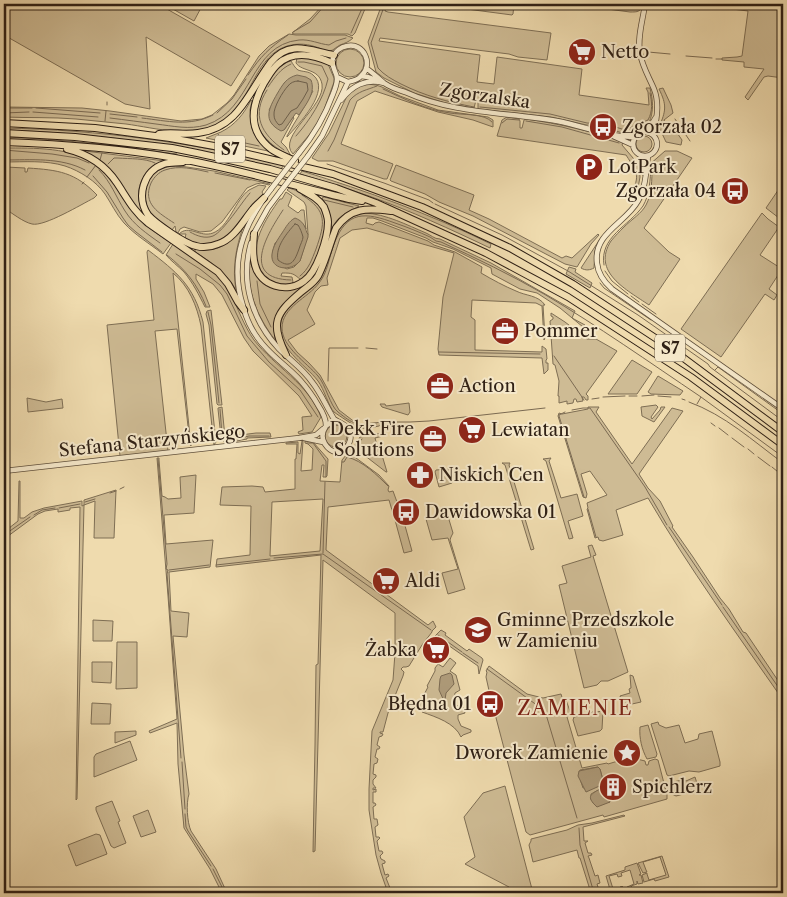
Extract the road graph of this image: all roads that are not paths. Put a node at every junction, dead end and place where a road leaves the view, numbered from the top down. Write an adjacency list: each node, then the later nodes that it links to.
1 (645, 4): 12 (street)
2 (334, 55): 3 (street); 4 (street); 14 (highway)
3 (332, 63): 6 (street); 22 (highway)
4 (366, 68): 5 (street); 8 (street, Zgorzalska)
5 (361, 76): 7 (street); 8 (street, Zgorzalska)
6 (337, 77): 7 (street); 25 (street, bridge)
7 (348, 82): 9 (street)
8 (382, 82): 9 (street); 13 (street, Zgorzalska)
9 (337, 105): 28 (street, bridge)
10 (4, 124): 14 (highway, S7)
11 (4, 133): 26 (highway)
12 (650, 133): 15 (street); 20 (street)
13 (608, 134): 15 (street, Zgorzalska); 18 (street, Zgorzalska)
14 (149, 135): 22 (highway, S7)
15 (635, 137): 18 (street)
16 (4, 142): 17 (highway, S7)
17 (54, 145): 21 (highway, S7); 29 (highway)
18 (633, 145): 19 (street)
19 (642, 156): 20 (street); 23 (street)
20 (648, 156): 23 (street)
21 (190, 161): 24 (highway, S7); 25 (highway)
22 (310, 168): 34 (highway, S7)
23 (645, 179): 31 (street)
24 (295, 185): 26 (highway, S7); 28 (highway)
25 (264, 198): 29 (street)
26 (376, 203): 27 (highway, S7)
27 (398, 212): 30 (highway); 37 (highway, S7)
28 (254, 234): 30 (street)
29 (244, 310): 33 (street)
30 (286, 355): 32 (street)
31 (783, 409)
32 (338, 422): 33 (street); 36 (street)
33 (325, 427): 35 (street, Stefana Starzyńskiego); 36 (street)
34 (783, 432)
35 (304, 438): 36 (street, Stefana Starzyńskiego); 38 (street, Stefana Starzyńskiego)
36 (323, 442)
37 (783, 446)
38 (4, 471)

